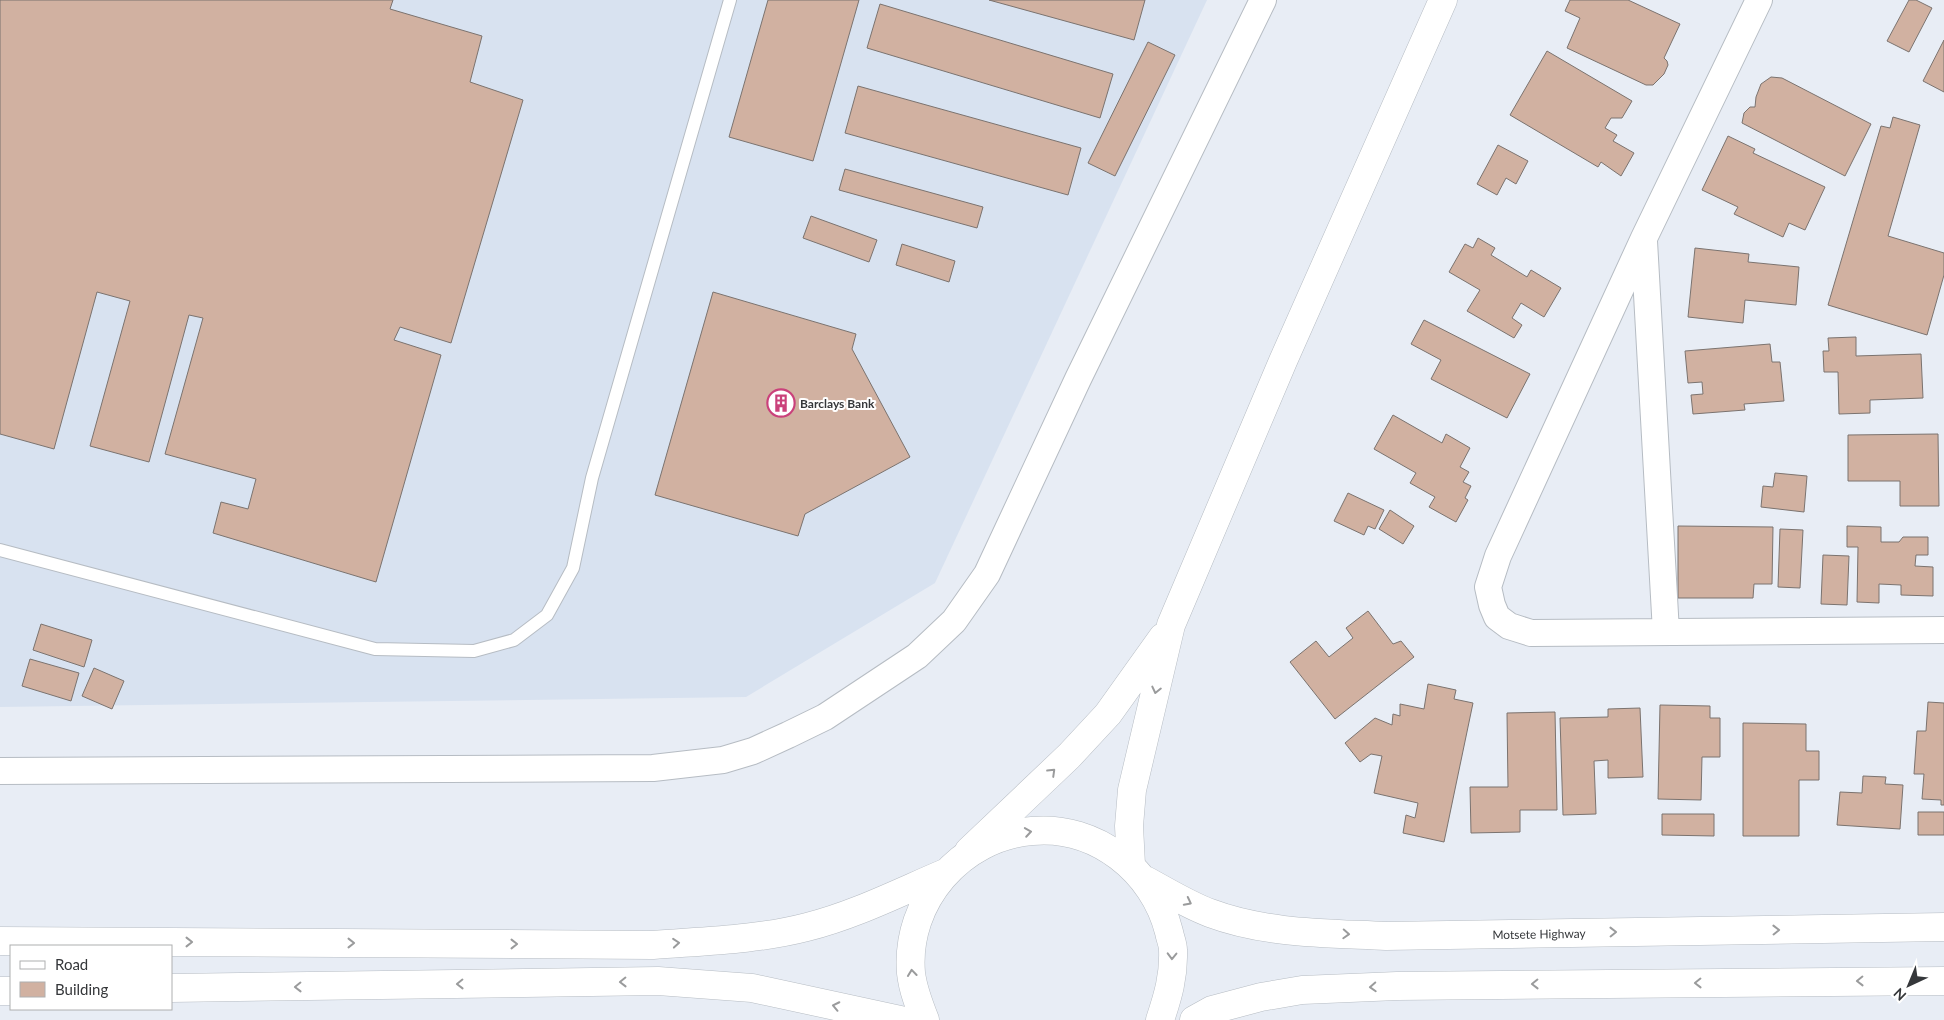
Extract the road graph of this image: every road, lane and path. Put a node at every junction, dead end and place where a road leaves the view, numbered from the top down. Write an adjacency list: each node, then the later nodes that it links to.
1 (730, 0): 6 (lane)
2 (1263, 0): 10 (street)
3 (1443, 0): 7 (main road)
4 (1759, 0): 5 (street)
5 (1644, 238): 9 (street); 9 (street)
6 (0, 550)
7 (1171, 626): 11 (main road, one-way to 7); 13 (main road, one-way to 13)
8 (1944, 630): 9 (street)
9 (1666, 632)
10 (0, 771)
11 (966, 854): 12 (main road); 13 (main road, Motsete Highway, one-way to 13)
12 (945, 872): 15 (main road, one-way to 12); 19 (main road, one-way to 12)
13 (1138, 873): 14 (main road, Motsete Highway, one-way to 14); 20 (main road, one-way to 20)
14 (1944, 927)
15 (0, 941)
16 (1944, 980): 21 (main road, one-way to 21)
17 (172, 988): 18 (main road, one-way to 17)
18 (900, 1020)
19 (925, 1020)
20 (1160, 1020)
21 (1194, 1020)

